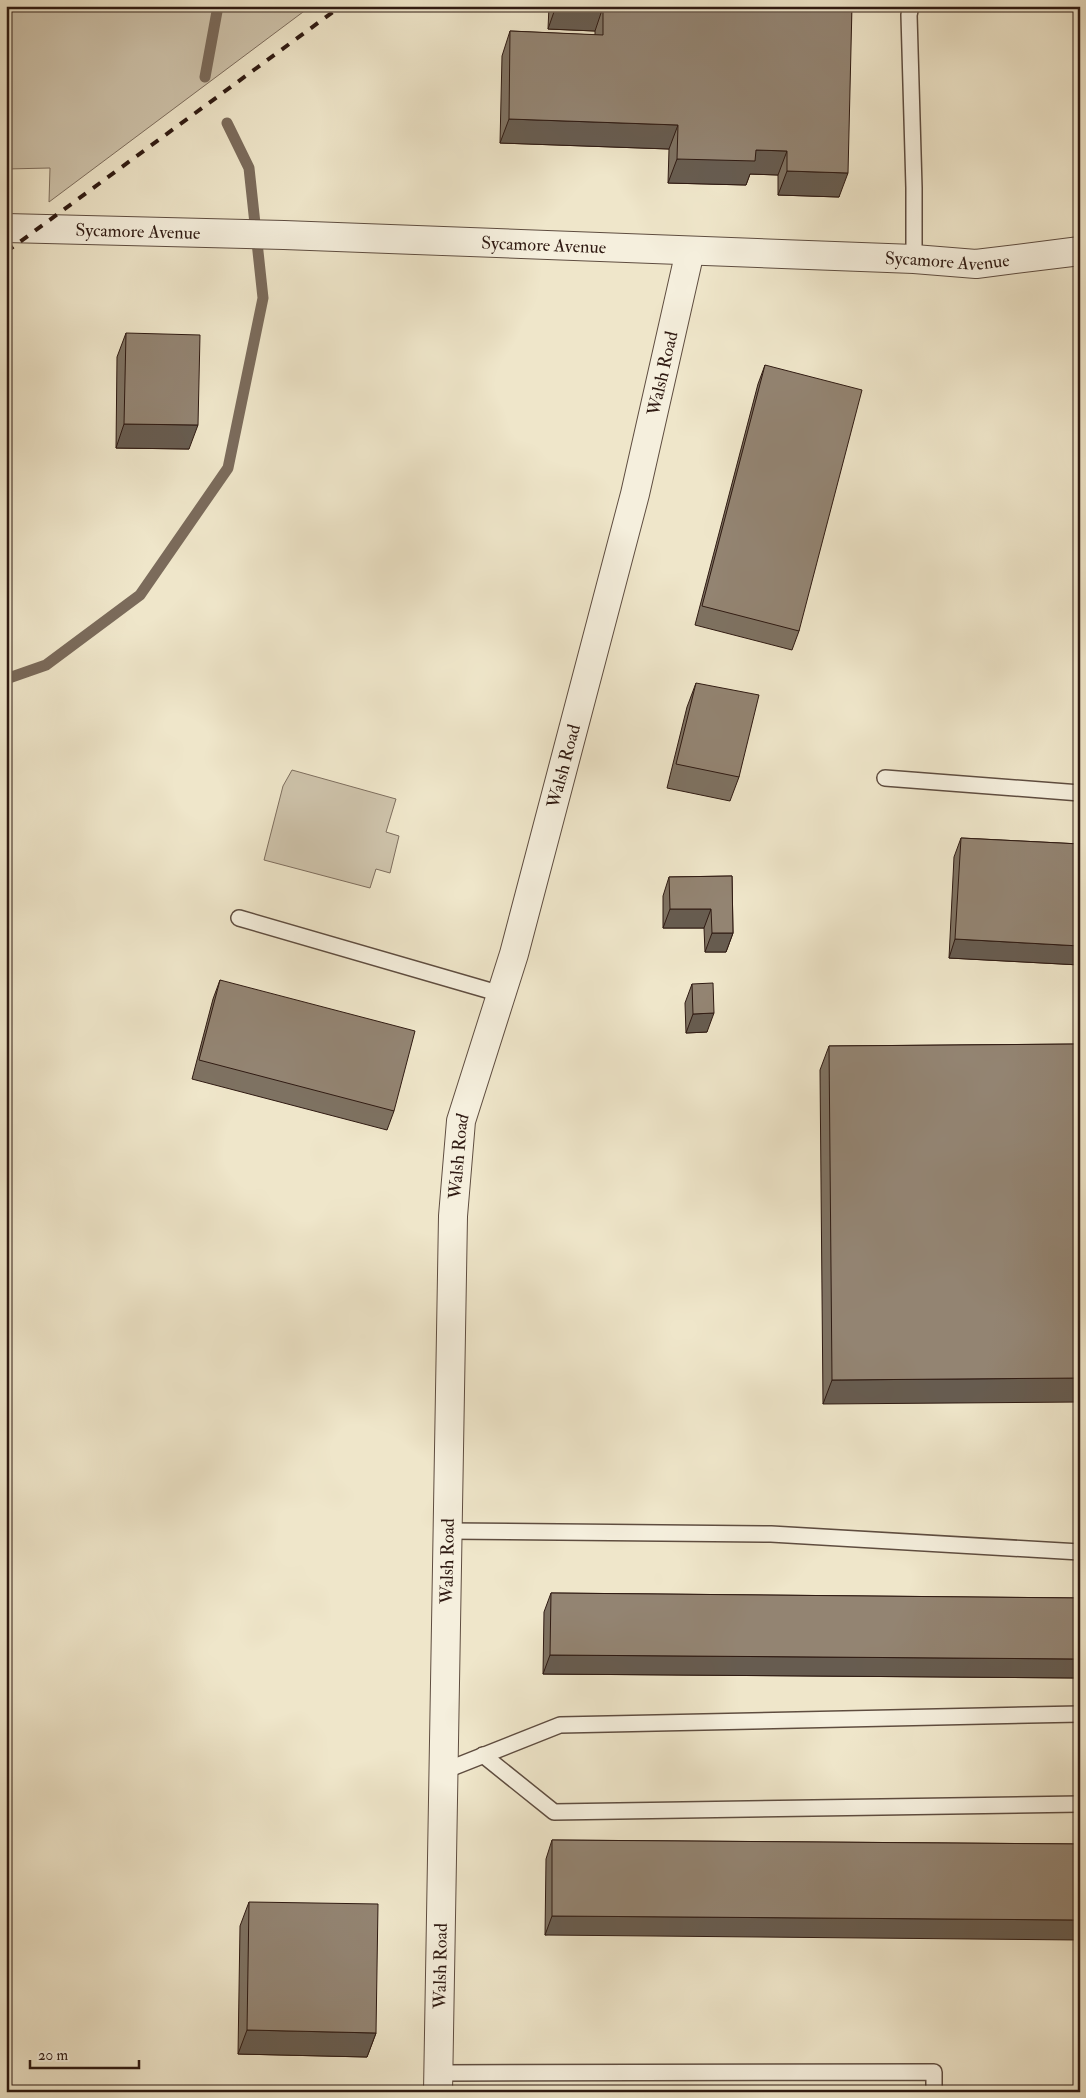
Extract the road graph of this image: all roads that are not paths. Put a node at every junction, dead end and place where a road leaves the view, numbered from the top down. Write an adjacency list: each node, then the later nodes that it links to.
1 (911, 6): 5 (lane)
2 (6, 228): 3 (street, Sycamore Avenue)
3 (690, 251): 5 (street, Sycamore Avenue); 9 (street, Walsh Road)
4 (1080, 252): 5 (street, Sycamore Avenue)
5 (914, 259)
6 (885, 778): 7 (lane)
7 (1080, 793)
8 (239, 918): 9 (lane)
9 (501, 994): 10 (street, Walsh Road)
10 (448, 1531): 11 (lane); 14 (street, Walsh Road)
11 (1080, 1552)
12 (1080, 1714): 13 (lane)
13 (484, 1755): 14 (lane); 15 (lane)
14 (444, 1771): 16 (street, Walsh Road)
15 (1080, 1804)
16 (439, 2082): 17 (lane)
17 (934, 2092)

